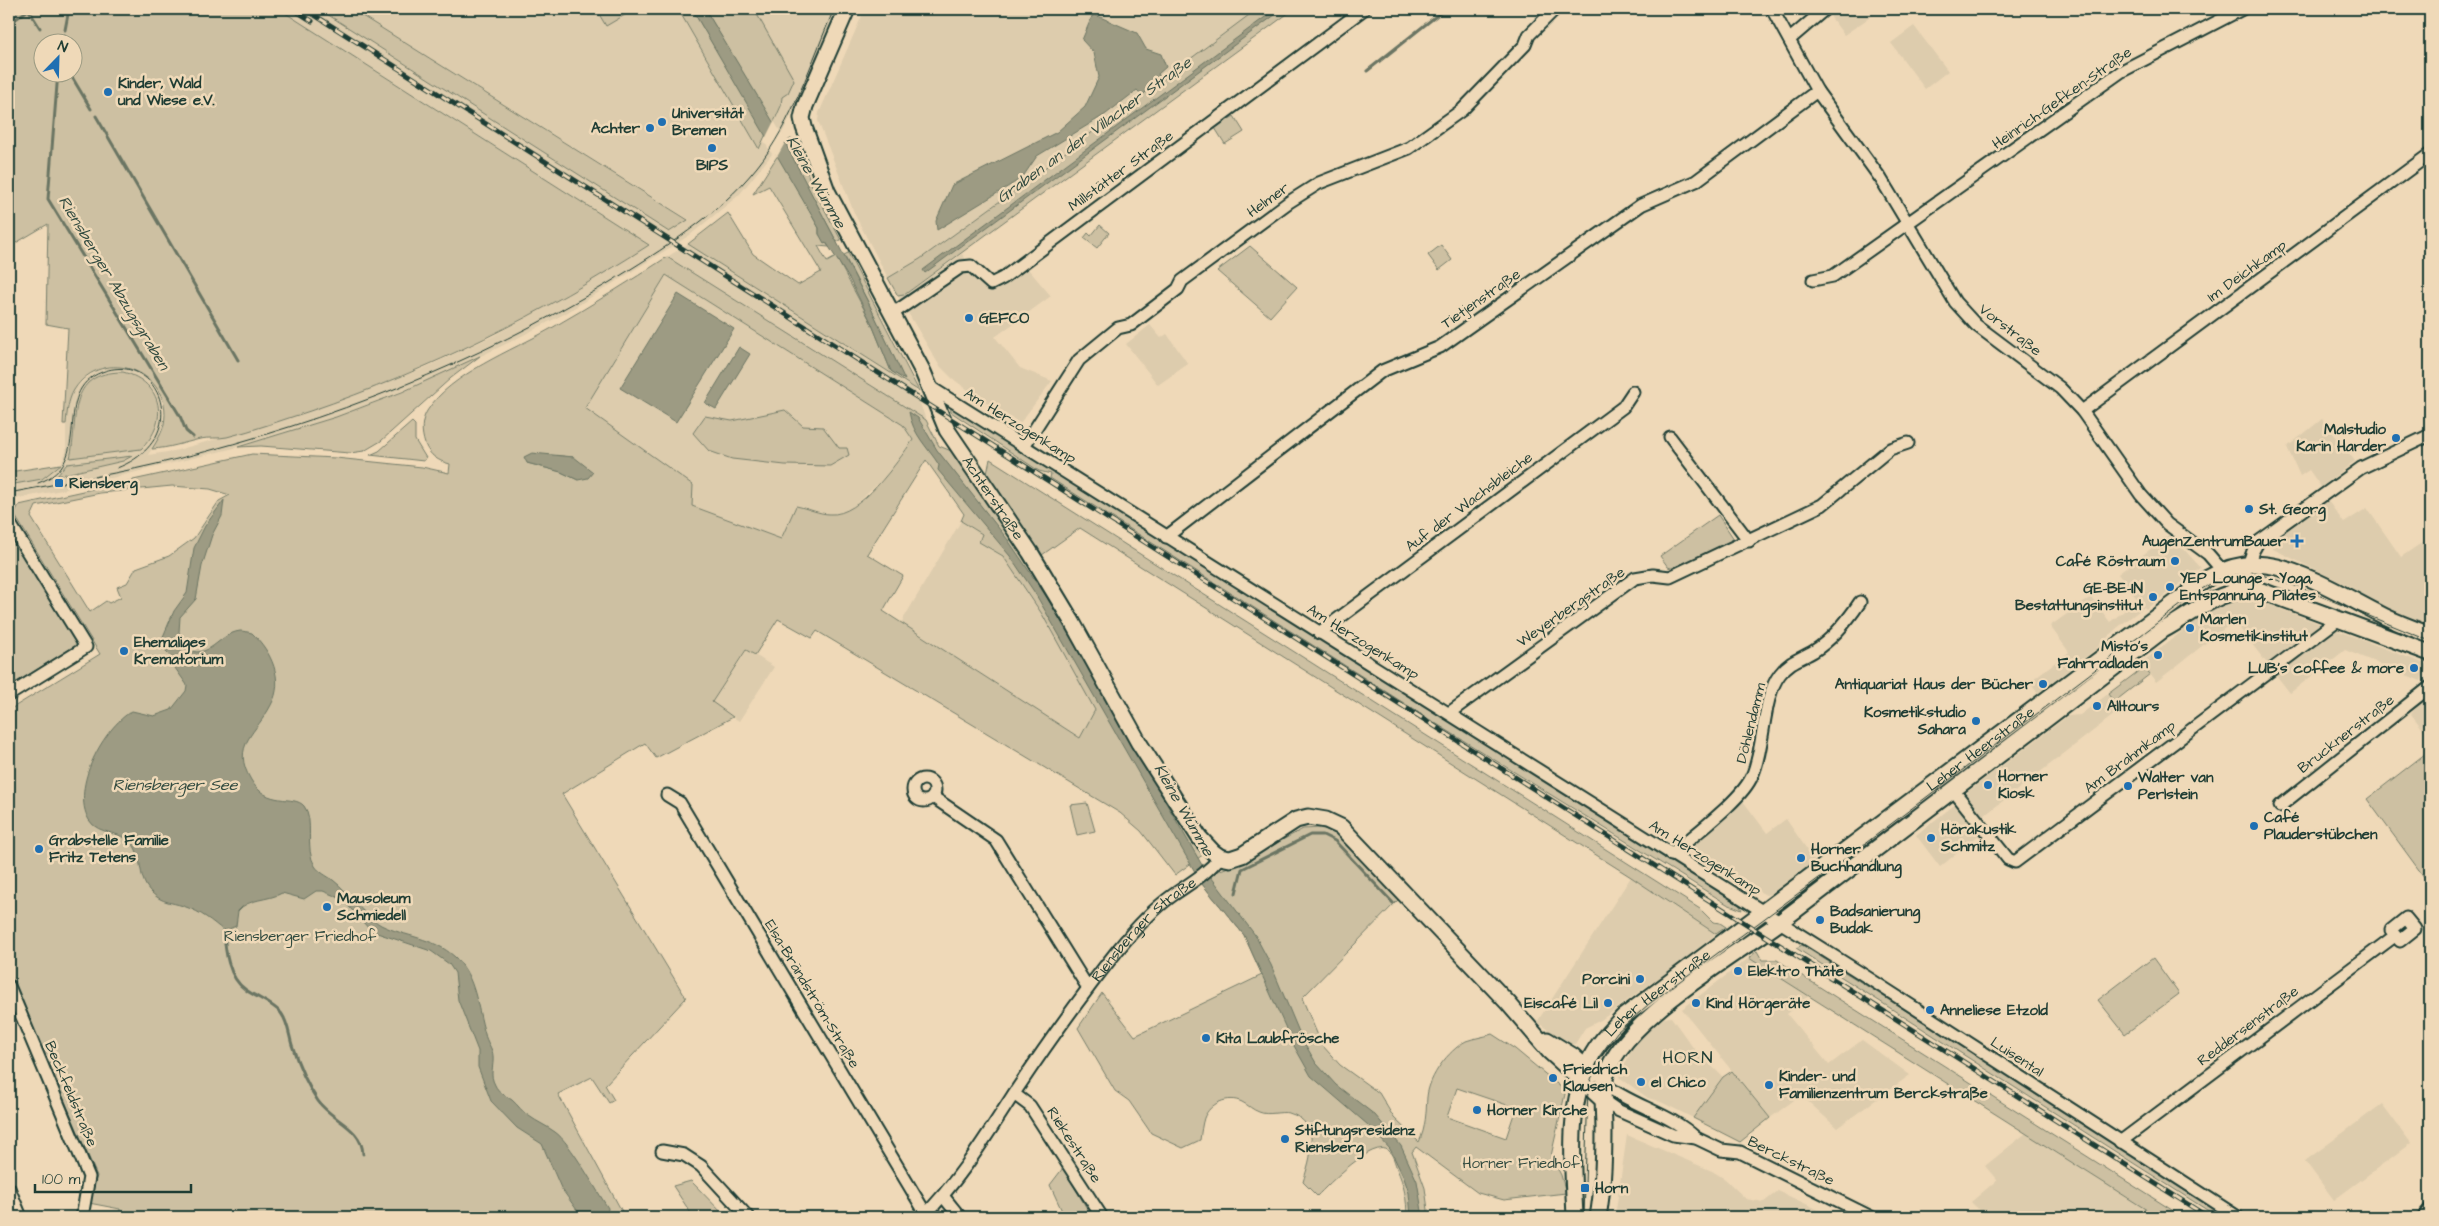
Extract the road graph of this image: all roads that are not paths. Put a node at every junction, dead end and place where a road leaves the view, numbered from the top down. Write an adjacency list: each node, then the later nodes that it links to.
1 (847, 9): 12 (main road, Achterstraße)
2 (1364, 9): 12 (street, Millstätter Straße)
3 (1555, 9): 19 (street, Helmer)
4 (1772, 9): 7 (street, Vorstraße)
5 (1825, 9): 7 (street)
6 (2242, 9): 10 (street, Heinrich-Gefken-Straße)
7 (1790, 39): 8 (street, Vorstraße)
8 (1818, 91): 10 (street, Vorstraße); 21 (street, Tietjenstraße)
9 (2430, 154): 15 (street, Im Deichkamp)
10 (1907, 224): 11 (street, Heinrich-Gefken-Straße); 15 (street, Vorstraße)
11 (1813, 280)
12 (892, 314): 13 (main road, Achterstraße)
13 (930, 387): 19 (street, Am Herzogenkamp); 39 (main road, Achterstraße)
14 (1633, 392): 28 (street, Auf der Wachsbleiche)
15 (2082, 411): 24 (street, Vorstraße)
16 (2430, 435): 23 (street)
17 (1670, 437): 22 (street)
18 (1908, 443): 22 (street, Weyerbergstraße)
19 (1024, 446): 21 (street, Am Herzogenkamp)
20 (9, 522): 32 (street)
21 (1166, 537): 28 (street, Am Herzogenkamp)
22 (1749, 541): 33 (street, Weyerbergstraße)
23 (2248, 565): 24 (main road, Leher Heerstraße); 25 (street); 29 (main road, Leher Heerstraße)
24 (2222, 570): 25 (street, Vorstraße); 40 (main road, Leher Heerstraße)
25 (2239, 590): 27 (main road, Leher Heerstraße); 34 (main road, Leher Heerstraße)
26 (1860, 602): 38 (street, Döhlendamm)
27 (2339, 619): 30 (main road, Leher Heerstraße); 34 (street, Am Brahmkamp)
28 (1319, 633): 33 (street, Am Herzogenkamp)
29 (2430, 636)
30 (2430, 653)
31 (2430, 687): 37 (street, Brucknerstraße)
32 (9, 695)
33 (1448, 713): 38 (street, Am Herzogenkamp)
34 (1953, 790): 41 (main road, Leher Heerstraße)
35 (667, 795): 55 (street, Elsa-Brändström-Straße)
36 (933, 797): 44 (street)
37 (2280, 806)
38 (1671, 855): 40 (street, Am Herzogenkamp)
39 (1216, 863): 44 (street, Riensberger Straße); 45 (main road, Riensberger Straße)
40 (1763, 912): 41 (street, Am Herzogenkamp); 45 (main road, Leher Heerstraße)
41 (1780, 922): 46 (main road, Leher Heerstraße); 50 (street, Luisental)
42 (2396, 935): 50 (street, Reddersenstraße)
43 (9, 986): 57 (street, Beckfeldstraße)
44 (1088, 988): 47 (street, Riensberger Straße)
45 (1584, 1075): 46 (main road); 48 (main road); 61 (main road)
46 (1604, 1084): 48 (main road, Leher Heerstraße); 49 (street, Berckstraße)
47 (1014, 1094): 53 (street, Riensberger Straße); 60 (street, Riekestraße)
48 (1604, 1101): 49 (street, Berckstraße); 62 (main road, Leher Heerstraße)
49 (1696, 1138): 63 (street, Berckstraße)
50 (2120, 1142): 64 (street, Luisental)
51 (662, 1151): 58 (street)
52 (9, 1188): 56 (street)
53 (943, 1196): 55 (street, Riensberger Straße); 59 (street)
54 (2430, 1209): 65 (street)
55 (925, 1216)
56 (21, 1217)
57 (82, 1217)
58 (748, 1217)
59 (960, 1217)
60 (1102, 1217)
61 (1576, 1217)
62 (1598, 1217)
63 (1871, 1217)
64 (2238, 1217)
65 (2423, 1217)

